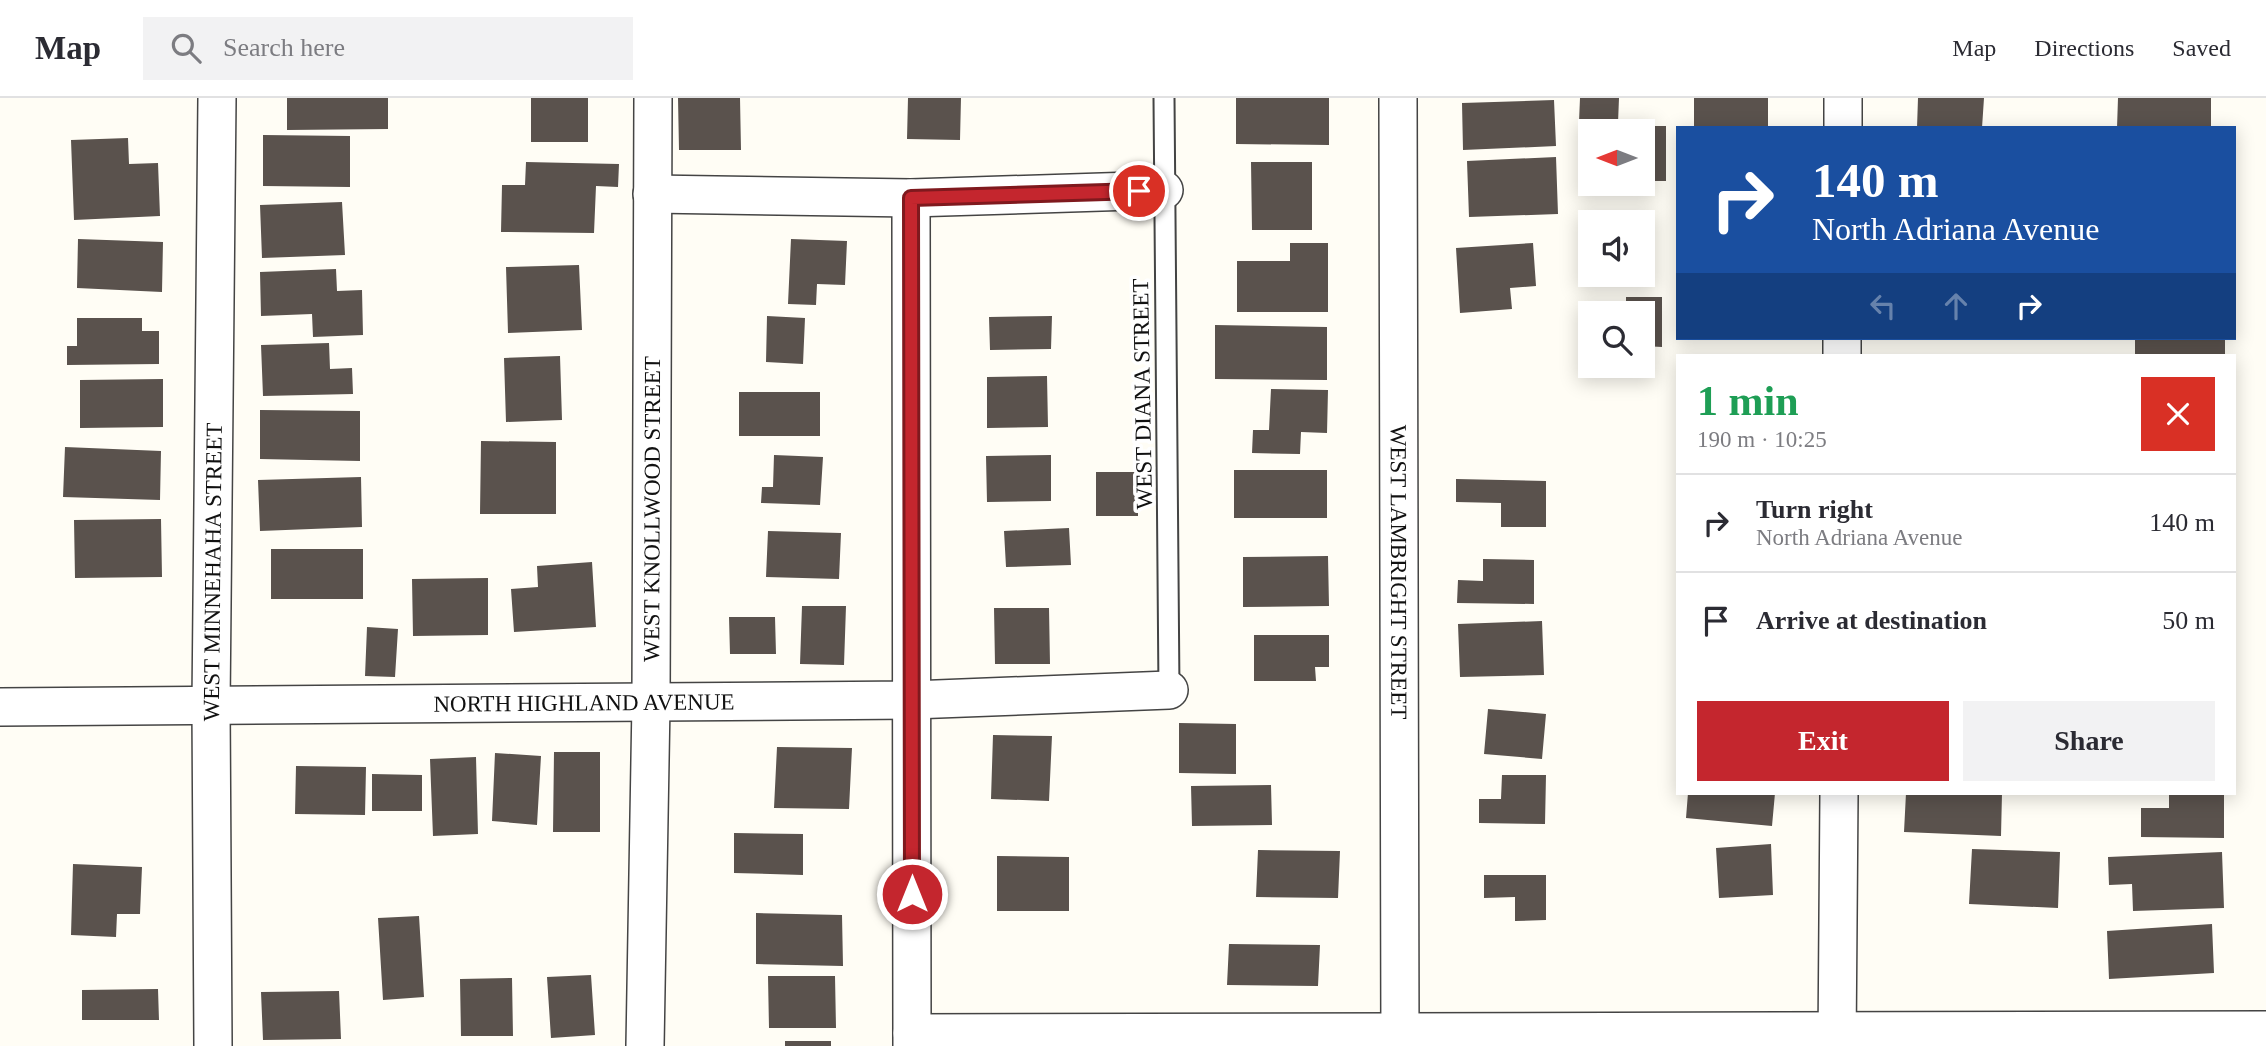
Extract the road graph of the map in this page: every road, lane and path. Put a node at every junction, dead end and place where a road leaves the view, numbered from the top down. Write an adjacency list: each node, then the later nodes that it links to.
1 (217, 98): 13 (street, WEST MINNEHAHA STREET)
2 (653, 98): 8 (street, WEST KNOLLWOOD STREET)
3 (1164, 98): 7 (lane, WEST DIANA STREET)
4 (1398, 98): 19 (street, WEST LAMBRIGHT STREET)
5 (1843, 98): 6 (street)
6 (1843, 126)
7 (1164, 190): 9 (street); 10 (lane, WEST DIANA STREET)
8 (652, 194): 9 (street); 12 (street, WEST KNOLLWOOD STREET)
9 (911, 198): 11 (street)
10 (1170, 690): 11 (street, NORTH HIGHLAND AVENUE)
11 (912, 700): 12 (street, NORTH HIGHLAND AVENUE); 18 (street)
12 (651, 703): 13 (street, NORTH HIGHLAND AVENUE); 21 (street, WEST KNOLLWOOD STREET)
13 (211, 705): 14 (street, NORTH HIGHLAND AVENUE); 20 (street, WEST MINNEHAHA STREET)
14 (0, 706)
15 (1839, 795): 17 (street)
16 (2266, 1030): 17 (street)
17 (1837, 1039): 19 (street)
18 (912, 1040): 19 (street)
19 (1400, 1040)
20 (214, 1046)
21 (645, 1046)

